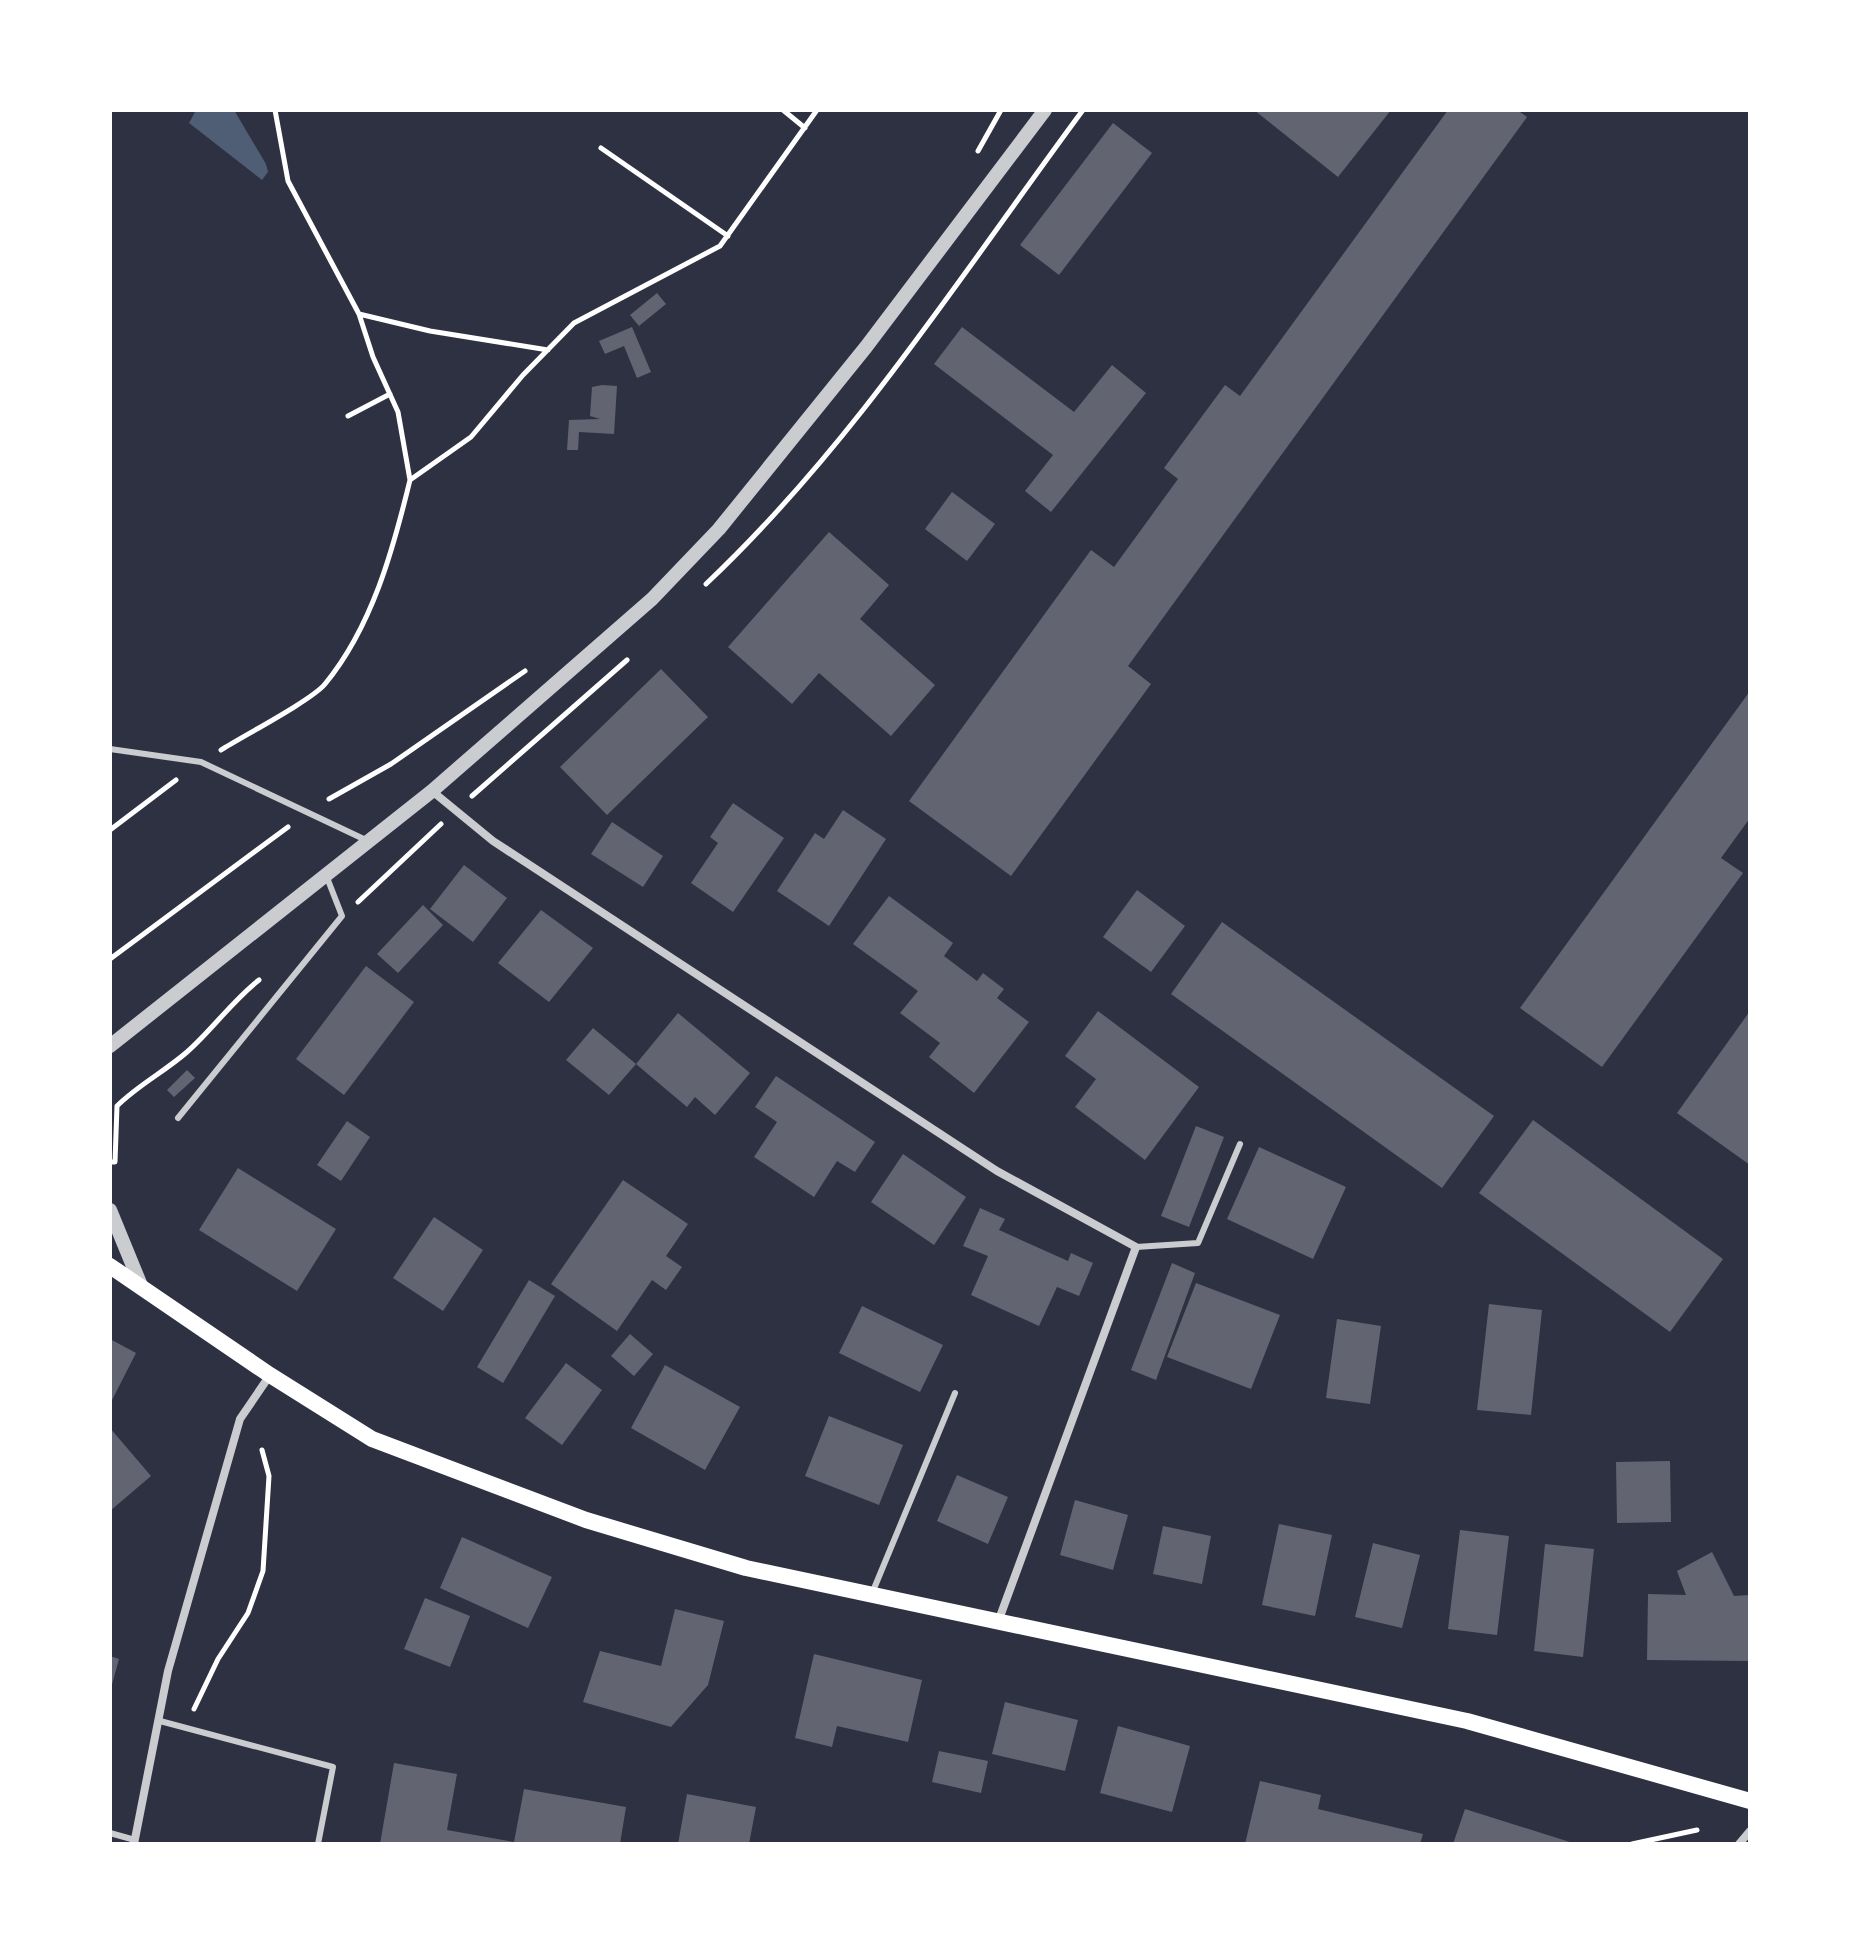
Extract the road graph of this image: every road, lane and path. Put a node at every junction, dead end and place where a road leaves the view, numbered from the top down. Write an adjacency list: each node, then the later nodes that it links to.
1 (275, 110): 10 (path)
2 (783, 110): 6 (path)
3 (817, 110): 6 (path)
4 (1001, 110): 8 (path)
5 (1045, 110): 18 (street)
6 (805, 128): 9 (path)
7 (601, 148): 9 (path)
8 (973, 162)
9 (728, 236): 11 (path)
10 (359, 314): 11 (path); 12 (path)
11 (548, 350): 14 (path)
12 (390, 394): 13 (path); 14 (path)
13 (348, 416)
14 (410, 480): 17 (path)
15 (533, 666): 19 (path)
16 (110, 749): 17 (lane)
17 (201, 762): 19 (lane); 20 (path)
18 (432, 791): 21 (street); 28 (street)
19 (306, 813): 21 (lane); 23 (path)
20 (110, 830)
21 (368, 842): 22 (street)
22 (326, 875): 24 (street); 25 (lane)
23 (110, 959)
24 (110, 1046)
25 (178, 1118)
26 (1240, 1144): 28 (lane)
27 (110, 1210): 30 (street)
28 (1136, 1247): 35 (street)
29 (110, 1266): 30 (main road)
30 (142, 1288): 31 (main road)
31 (270, 1375): 34 (main road); 36 (street)
32 (955, 1393): 34 (lane)
33 (262, 1450): 37 (path)
34 (872, 1595): 35 (main road)
35 (998, 1623): 38 (main road)
36 (160, 1721): 37 (lane); 42 (street)
37 (185, 1728): 43 (lane)
38 (1750, 1801)
39 (1697, 1830): 44 (path)
40 (1750, 1831): 45 (street)
41 (110, 1833): 42 (lane)
42 (135, 1842)
43 (318, 1844)
44 (1632, 1844)
45 (1739, 1844)

